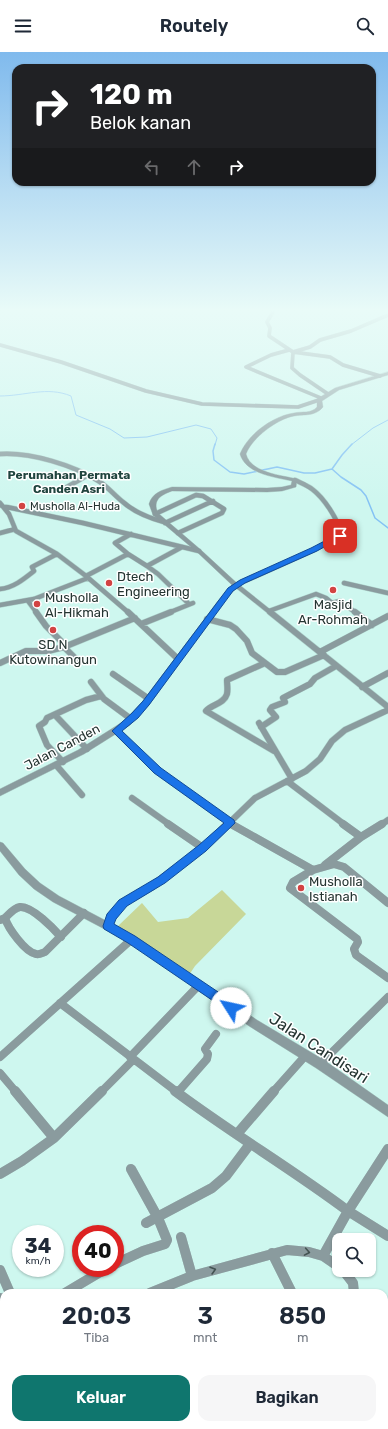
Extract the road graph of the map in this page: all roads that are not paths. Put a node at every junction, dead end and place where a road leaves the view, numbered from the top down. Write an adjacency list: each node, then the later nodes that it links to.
1 (103, 376): 6 (street)
2 (267, 376): 6 (street)
3 (303, 376): 5 (street)
4 (380, 376): 5 (street)
5 (328, 394): 6 (street)
6 (320, 399): 9 (street)
7 (0, 454): 8 (street)
8 (88, 475): 10 (street); 14 (street)
9 (295, 480): 13 (street); 26 (street)
10 (60, 491)
11 (213, 501): 13 (street); 14 (street); 17 (street)
12 (2, 507): 15 (street); 18 (street)
13 (155, 514): 14 (street)
14 (165, 523): 17 (street)
15 (15, 529): 16 (street); 21 (street)
16 (0, 533)
17 (178, 533): 20 (street)
18 (131, 534): 19 (street); 22 (street)
19 (182, 547): 20 (street); 23 (street)
20 (199, 551): 26 (street)
21 (57, 554): 24 (street); 27 (street)
22 (128, 554): 23 (street); 24 (street)
23 (146, 566): 35 (street)
24 (87, 577): 29 (street); 33 (street)
25 (344, 583): 28 (street)
26 (236, 585): 31 (street); 34 (street, Jalan Canden)
27 (0, 589)
28 (388, 593)
29 (28, 601): 30 (street); 37 (street)
30 (0, 605)
31 (269, 611): 36 (street); 38 (street)
32 (388, 616): 36 (street)
33 (135, 618): 35 (street); 37 (street)
34 (207, 620): 39 (street, Jalan Canden); 42 (street)
35 (141, 624): 39 (street)
36 (372, 625): 38 (street)
37 (65, 647): 40 (street); 41 (street)
38 (322, 654): 42 (street); 43 (street)
39 (178, 659): 50 (street, Jalan Canden)
40 (79, 662)
41 (0, 663)
42 (265, 663): 58 (street)
43 (336, 666): 47 (street); 58 (street)
44 (388, 673): 47 (street)
45 (113, 674): 50 (street)
46 (91, 682): 48 (street)
47 (362, 687): 51 (street)
48 (101, 696): 54 (street); 55 (street)
49 (388, 698): 51 (street)
50 (149, 699): 55 (street, Jalan Canden)
51 (381, 702): 52 (street)
52 (388, 707)
53 (388, 710): 60 (street)
54 (55, 715): 57 (street); 59 (street)
55 (131, 719): 56 (street, Jalan Canden)
56 (116, 731): 57 (street, Jalan Canden); 65 (street)
57 (87, 749): 59 (street, Jalan Canden)
58 (274, 751): 60 (street)
59 (59, 763): 61 (street, Jalan Canden); 62 (street)
60 (290, 780): 65 (street); 66 (street)
61 (0, 793)
62 (82, 795)
63 (132, 798): 68 (street)
64 (388, 820): 66 (street)
65 (230, 823): 68 (street); 70 (street)
66 (361, 837): 69 (street)
67 (0, 844): 72 (street, Jalan Candisari)
68 (203, 848): 74 (street)
69 (324, 866): 70 (street); 71 (street)
70 (313, 870): 77 (street)
71 (388, 903)
72 (84, 913): 74 (street, Jalan Candisari); 75 (street)
73 (3, 919): 75 (street); 75 (street)
74 (108, 926): 76 (street, Jalan Candisari)
75 (61, 937)
76 (132, 939): 78 (street, Jalan Candisari); 80 (street)
77 (388, 978)
78 (199, 985): 82 (street, Jalan Candisari); 84 (street)
79 (388, 997): 85 (street)
80 (60, 1003): 83 (street); 84 (street)
81 (216, 1034): 87 (street)
82 (306, 1056): 85 (street, Jalan Candisari); 89 (street)
83 (0, 1057)
84 (132, 1058): 87 (street); 90 (street)
85 (320, 1064): 88 (street, Jalan Candisari)
86 (0, 1073): 90 (street)
87 (178, 1092): 89 (street)
88 (388, 1112)
89 (237, 1134): 91 (street)
90 (54, 1138): 94 (street)
91 (250, 1144): 95 (street); 96 (street)
92 (388, 1149): 95 (street)
93 (131, 1168): 96 (street)
94 (0, 1174)
95 (348, 1211): 98 (street); 101 (street)
96 (158, 1218): 97 (street); 102 (street)
97 (146, 1223)
98 (388, 1236)
99 (181, 1237): 105 (street)
100 (272, 1253): 101 (street, one-way to 101); 105 (street, one-way to 100); 111 (street)
101 (323, 1256): 103 (street)
102 (124, 1260)
103 (332, 1262)
104 (0, 1270): 108 (street)
105 (192, 1276): 110 (street)
106 (90, 1277): 109 (street)
107 (350, 1277): 112 (street)
108 (8, 1289)
109 (72, 1289)
110 (160, 1289)
111 (290, 1289)
112 (355, 1289)

